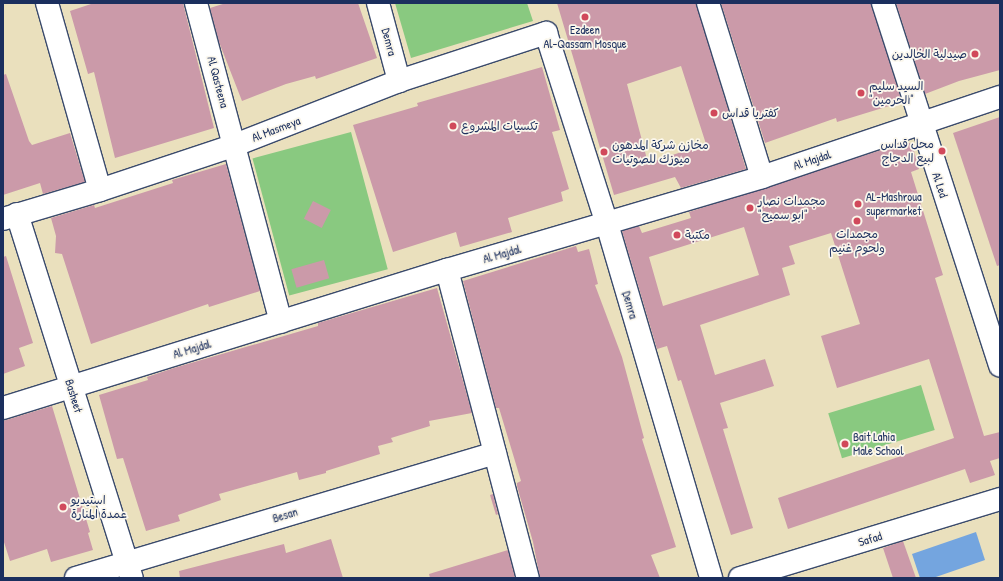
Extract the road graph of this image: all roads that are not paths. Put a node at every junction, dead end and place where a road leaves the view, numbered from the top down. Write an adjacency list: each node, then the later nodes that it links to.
1 (47, 3): 12 (street)
2 (196, 3): 10 (street, Al Qasteena)
3 (378, 3): 7 (street, Demra)
4 (708, 3): 11 (street)
5 (883, 3): 9 (street, Al Led)
6 (546, 33): 7 (street, Al Masmeya); 14 (street, Demra)
7 (399, 81): 10 (street, Al Masmeya)
8 (1000, 97): 9 (street, Al Majdal)
9 (921, 124): 11 (street, Al Majdal); 17 (street, Al Led)
10 (237, 153): 12 (street, Al Masmeya); 16 (street, Al Qasteena)
11 (762, 177): 14 (street, Al Majdal)
12 (100, 190): 13 (street, Al Masmeya)
13 (10, 216): 18 (street, Basheet)
14 (606, 224): 15 (street, Al Majdal); 25 (street, Demra)
15 (447, 270): 16 (street, Al Majdal); 20 (street)
16 (281, 322): 18 (street, Al Majdal)
17 (1000, 366)
18 (72, 386): 19 (street, Al Majdal); 22 (street, Basheet)
19 (3, 408)
20 (495, 453): 22 (street, Besan); 24 (street)
21 (1000, 499): 26 (street, Safad)
22 (129, 570): 23 (street, Besan)
23 (76, 578)
24 (528, 578)
25 (711, 578)
26 (740, 578)

